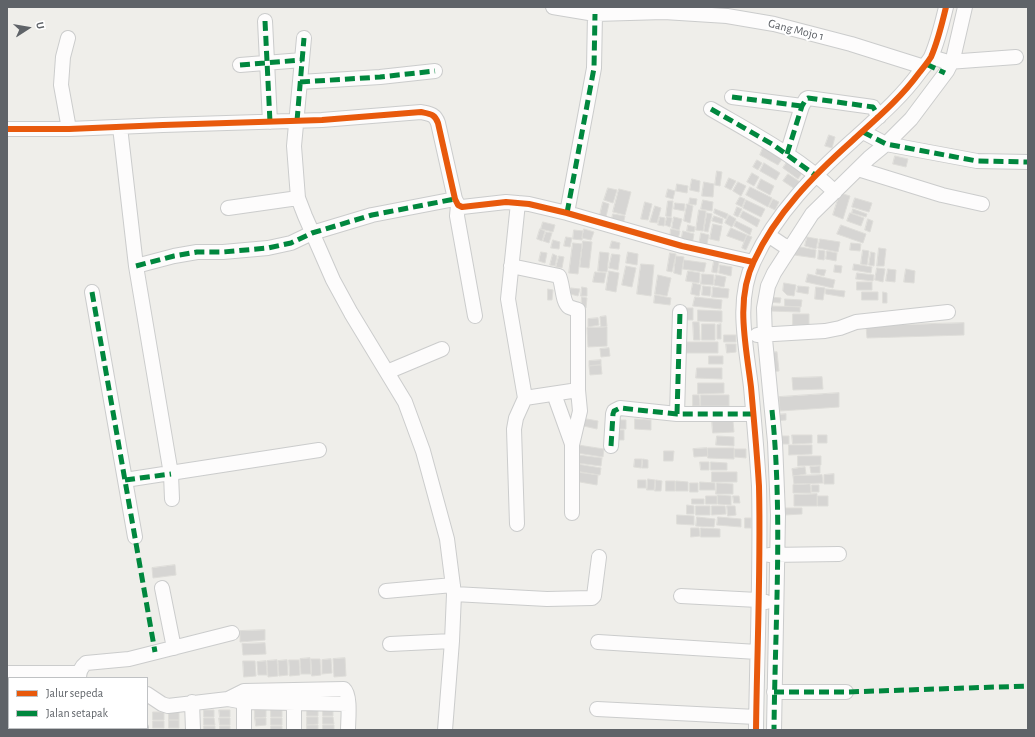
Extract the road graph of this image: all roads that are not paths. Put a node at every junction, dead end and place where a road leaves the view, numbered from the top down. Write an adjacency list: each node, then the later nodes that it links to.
1 (553, 7): 6 (street, Gang Mojo 1)
2 (946, 7): 8 (street)
3 (965, 7): 8 (street)
4 (611, 10): 5 (street, Gang Mojo 1); 6 (street, Gang Mojo 1)
5 (664, 10): 15 (street, Gang Mojo 1)
6 (595, 14): 38 (street)
7 (266, 21): 13 (street)
8 (949, 37): 15 (street); 15 (street)
9 (68, 38): 27 (street)
10 (304, 38): 12 (street)
11 (1016, 57): 15 (street)
12 (302, 60): 13 (street); 17 (street)
13 (267, 63): 14 (street); 24 (street)
14 (240, 65)
15 (938, 65): 19 (street); 19 (street)
16 (435, 71): 17 (street)
17 (300, 82): 23 (street)
18 (732, 98): 20 (street)
19 (909, 105): 22 (street); 28 (street)
20 (802, 106): 22 (street); 29 (street)
21 (711, 109): 29 (street)
22 (879, 117): 28 (street)
23 (297, 121): 24 (street); 33 (street); 34 (street)
24 (270, 122): 25 (street)
25 (120, 127): 27 (street); 42 (street)
26 (7, 129): 27 (street)
27 (69, 129)
28 (868, 143): 30 (street); 31 (street); 32 (street)
29 (787, 154): 32 (street)
30 (1028, 162)
31 (858, 168): 32 (street); 36 (street)
32 (825, 183): 40 (street); 40 (street)
33 (298, 198): 37 (street); 39 (street)
34 (456, 202): 35 (street); 39 (street); 47 (street)
35 (518, 203): 38 (street); 43 (street)
36 (982, 204)
37 (228, 208)
38 (568, 213): 41 (street)
39 (312, 233): 42 (street); 50 (street)
40 (778, 242): 41 (street); 48 (street)
41 (753, 262): 48 (street)
42 (136, 266): 62 (street)
43 (512, 266): 52 (street); 54 (street)
44 (92, 292): 63 (street)
45 (680, 312): 56 (street)
46 (948, 312): 48 (street)
47 (475, 316)
48 (756, 334): 51 (street); 51 (street)
49 (442, 349): 50 (street)
50 (387, 372): 72 (street)
51 (759, 374): 55 (street); 55 (street)
52 (578, 390): 53 (street); 58 (street)
53 (554, 394): 54 (street); 58 (street)
54 (525, 398): 66 (street)
55 (761, 400): 56 (street); 57 (street); 57 (street)
56 (677, 414): 59 (street)
57 (765, 430): 61 (street); 61 (street)
58 (572, 445): 65 (street)
59 (611, 446)
60 (319, 450): 62 (street)
61 (767, 456): 69 (street); 69 (street)
62 (171, 474): 63 (street); 64 (street)
63 (125, 480): 67 (street)
64 (172, 499)
65 (572, 513)
66 (517, 524)
67 (135, 537)
68 (839, 554): 69 (street)
69 (769, 555): 75 (street)
70 (599, 557): 72 (street)
71 (162, 588): 80 (street)
72 (454, 589): 73 (street); 77 (street)
73 (386, 591)
74 (681, 596): 75 (street)
75 (768, 602): 81 (street); 84 (street)
76 (232, 633): 80 (street)
77 (452, 641): 79 (street); 97 (street)
78 (598, 642): 81 (street)
79 (390, 644)
80 (174, 648): 83 (street)
81 (757, 652): 92 (street)
82 (7, 673): 83 (street)
83 (79, 675)
84 (774, 692): 85 (street); 98 (street)
85 (846, 692)
86 (148, 695): 88 (street)
87 (244, 696): 88 (street); 89 (street); 90 (street); 94 (street)
88 (192, 702): 93 (street)
89 (294, 703): 90 (street); 95 (street)
90 (348, 704): 96 (street)
91 (597, 709): 92 (street)
92 (756, 723)
93 (193, 730)
94 (244, 730)
95 (294, 730)
96 (348, 730)
97 (445, 730)
98 (774, 730)

